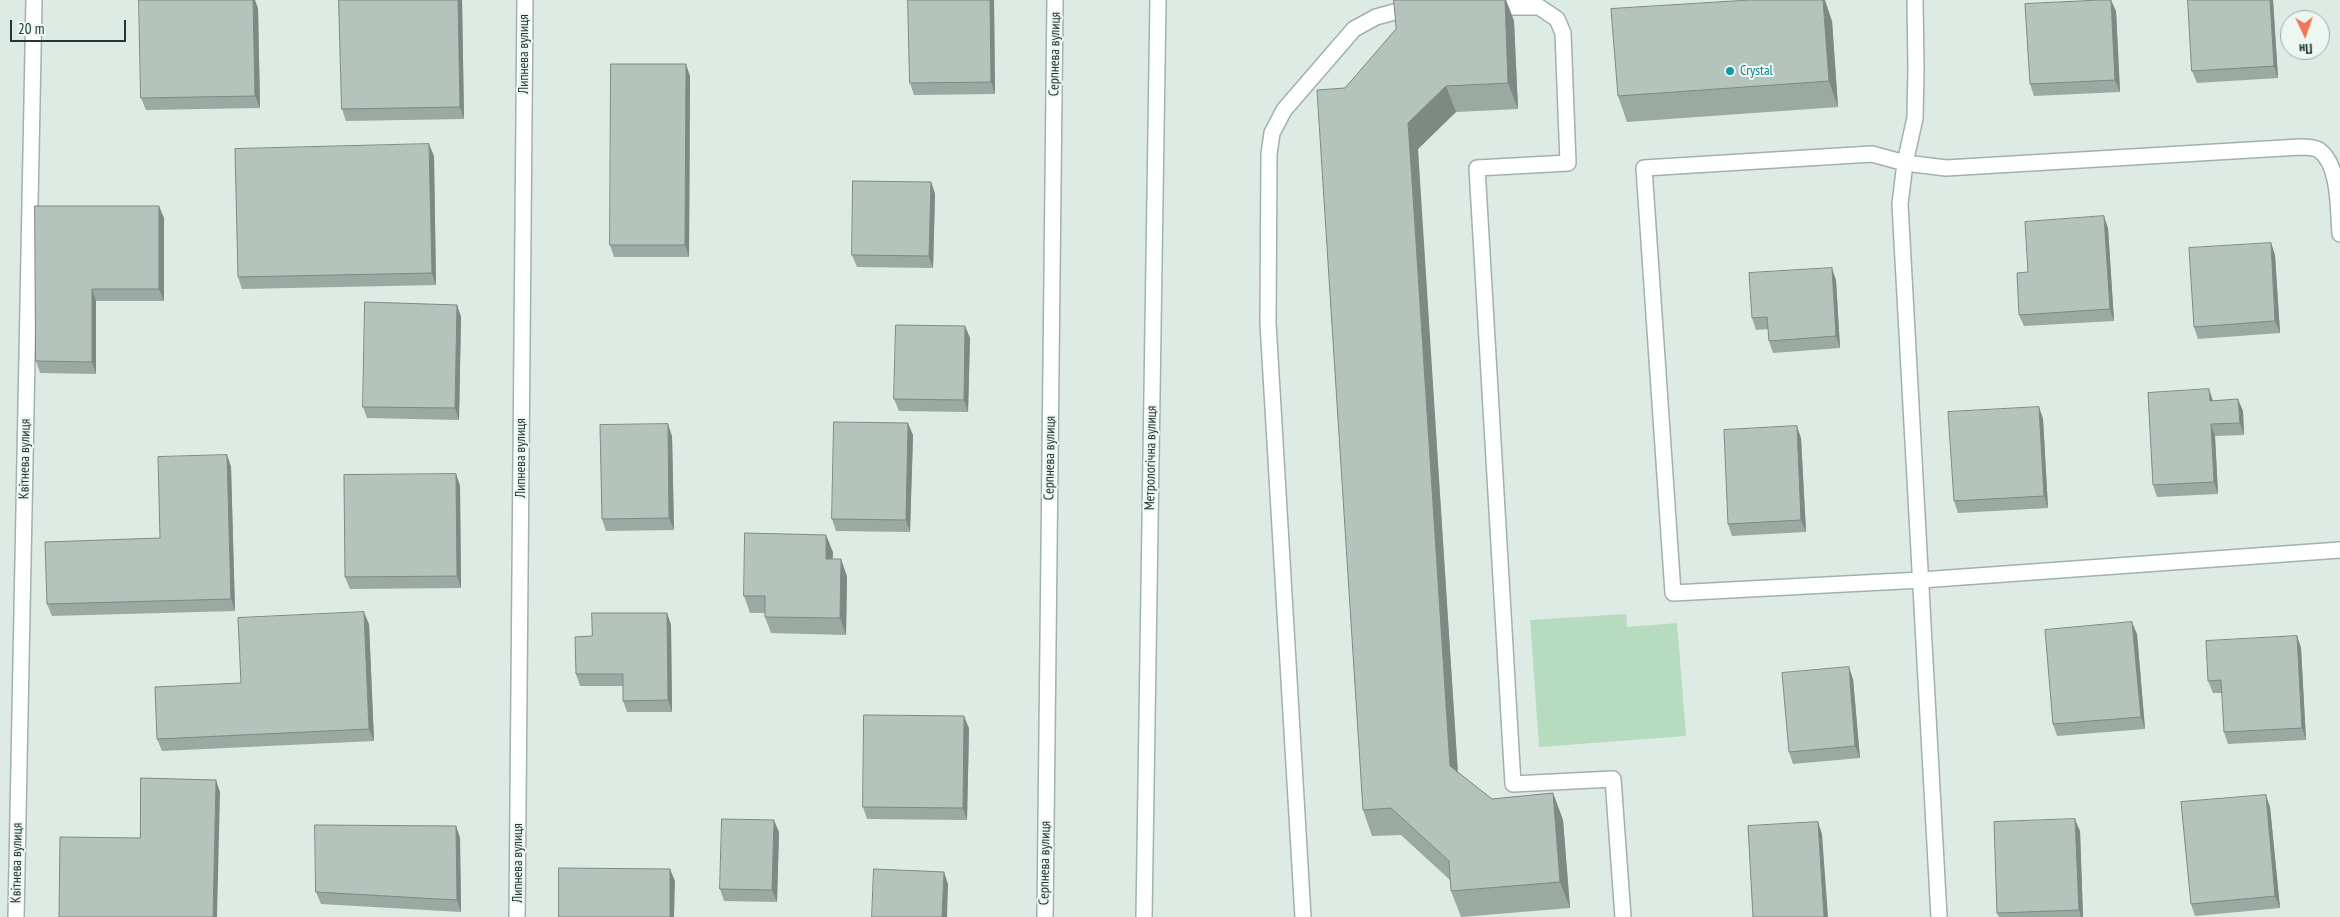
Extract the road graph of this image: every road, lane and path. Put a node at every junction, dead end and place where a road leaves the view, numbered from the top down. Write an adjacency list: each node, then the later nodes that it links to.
1 (34, 0): 12 (street, Квітнева вулиця)
2 (524, 0): 13 (street, Липнева вулиця)
3 (1056, 0): 14 (street, Серпнева вулиця)
4 (1158, 0): 15 (street, Метрологічна вулиця)
5 (1914, 0): 8 (street)
6 (1473, 8): 17 (street)
7 (1426, 10): 16 (street)
8 (1905, 163): 9 (street); 11 (street); 11 (street)
9 (2340, 234)
10 (2340, 550): 11 (street)
11 (1921, 580): 18 (street)
12 (16, 917)
13 (517, 917)
14 (1045, 917)
15 (1144, 917)
16 (1303, 917)
17 (1623, 917)
18 (1939, 917)

